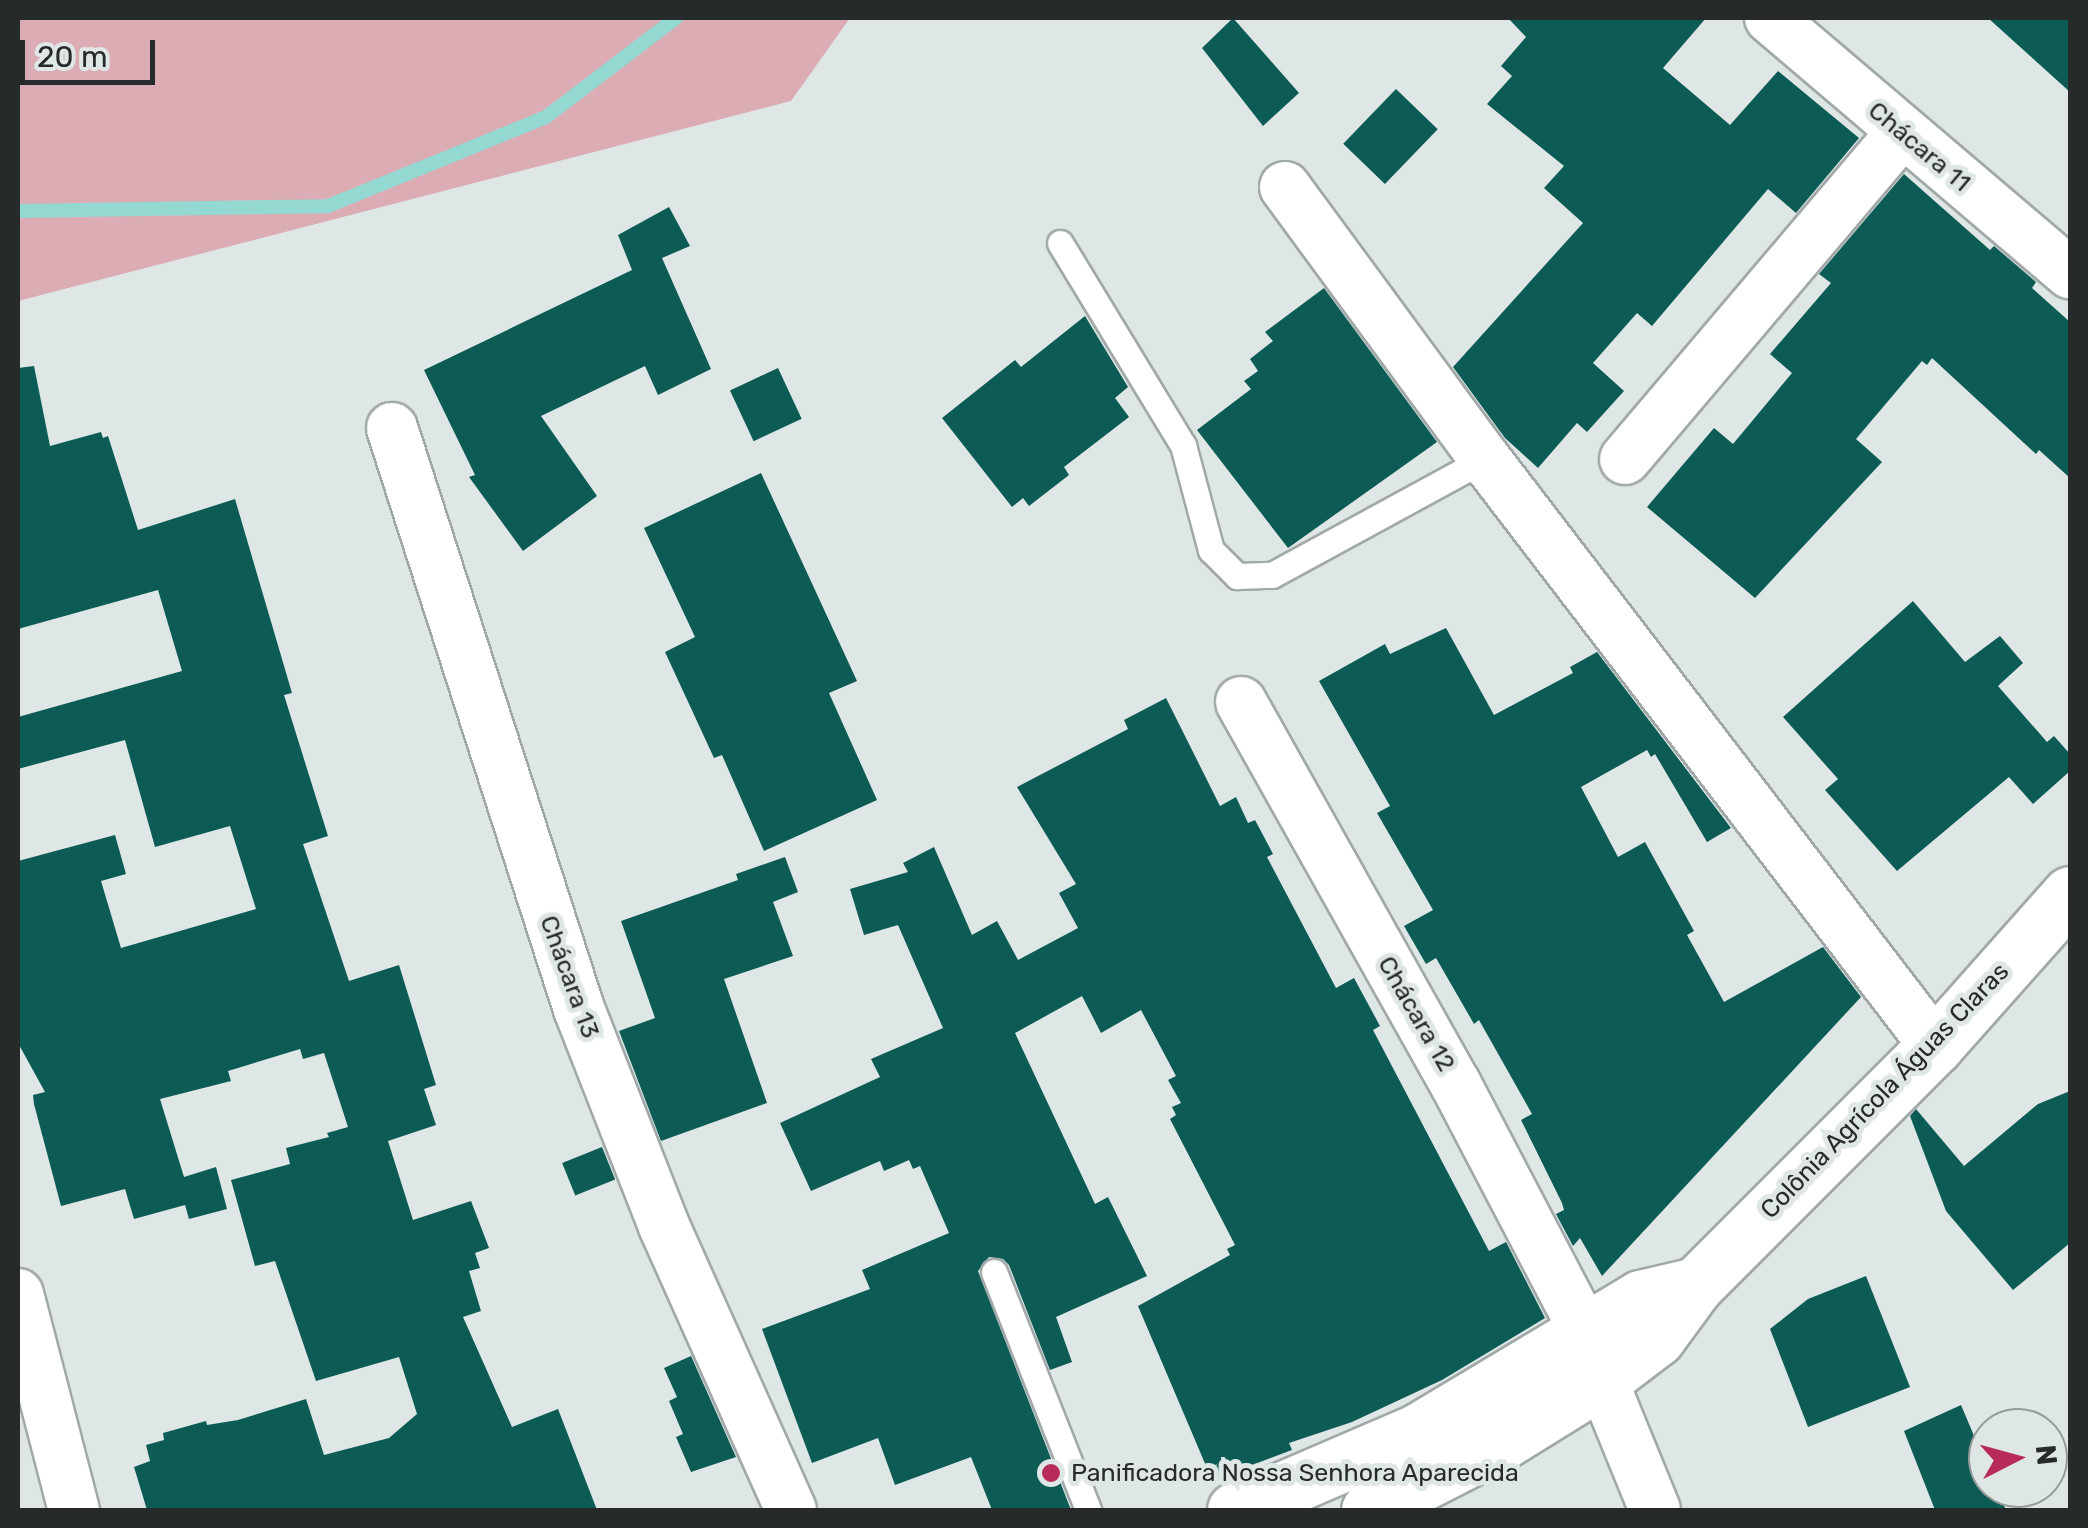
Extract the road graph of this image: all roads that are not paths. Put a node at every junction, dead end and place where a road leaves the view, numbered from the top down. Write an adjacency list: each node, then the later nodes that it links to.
1 (1770, 18): 2 (street, Chácara 11)
2 (1901, 133): 5 (street, Chácara 11); 8 (street)
3 (1285, 186): 7 (street)
4 (1060, 243): 7 (lane)
5 (2070, 273)
6 (392, 428): 16 (street, Chácara 13)
7 (1485, 459): 11 (street)
8 (1625, 459)
9 (1241, 702): 14 (street, Chácara 12)
10 (2070, 894): 11 (main road, Colônia Agrícola Águas Claras)
11 (1935, 1046): 14 (main road, Colônia Agrícola Águas Claras)
12 (994, 1272): 17 (lane)
13 (18, 1294): 15 (street)
14 (1593, 1355): 18 (main road, Colônia Agrícola Águas Claras); 19 (main road, Colônia Agrícola Águas Claras); 20 (street, Chácara 12)
15 (74, 1510)
16 (791, 1510)
17 (1088, 1510)
18 (1235, 1510)
19 (1369, 1510)
20 (1655, 1510)

